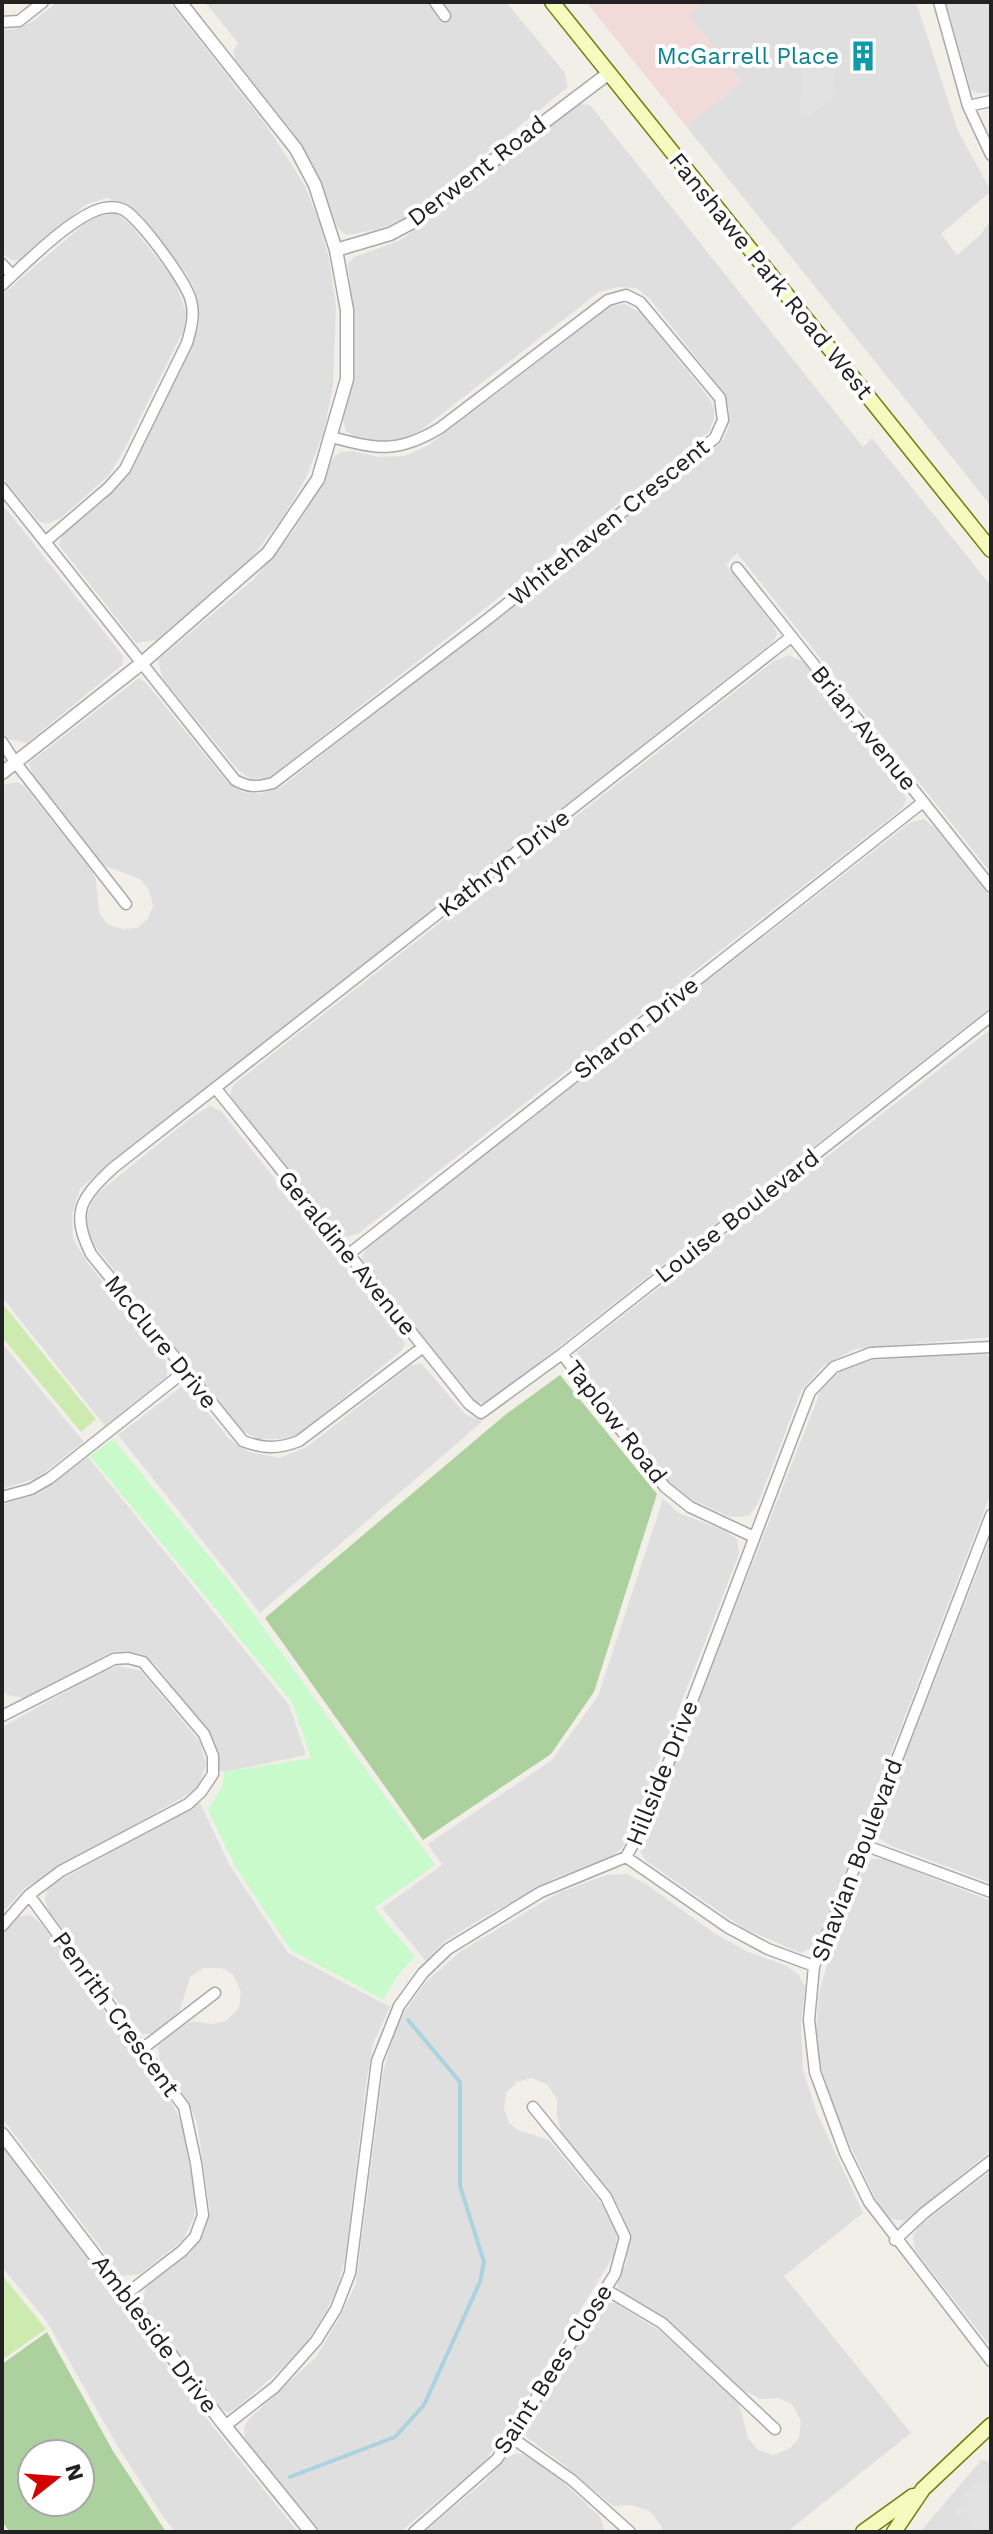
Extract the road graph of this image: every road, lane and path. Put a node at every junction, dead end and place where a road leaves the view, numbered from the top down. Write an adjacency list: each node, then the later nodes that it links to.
1 (43, 2): 7 (street)
2 (180, 2): 12 (street)
3 (435, 2): 6 (street)
4 (552, 2): 8 (main road, Fanshawe Park Road West)
5 (939, 2): 10 (street)
6 (445, 16)
7 (2, 22)
8 (609, 73): 12 (street, Derwent Road); 19 (main road, Fanshawe Park Road West)
9 (991, 101): 10 (street)
10 (968, 106): 11 (street)
11 (991, 155)
12 (336, 250): 16 (street)
13 (2, 264): 14 (street)
14 (12, 275): 15 (street); 18 (street)
15 (2, 285)
16 (331, 437): 22 (street); 22 (street, Whitehaven Crescent)
17 (2, 488): 18 (street)
18 (45, 542): 22 (street)
19 (991, 550)
20 (737, 568): 21 (street, Brian Avenue)
21 (791, 637): 26 (street, Brian Avenue); 30 (street, Kathryn Drive)
22 (142, 663): 24 (street)
23 (2, 742): 24 (street)
24 (15, 762): 25 (street); 28 (street)
25 (2, 773)
26 (923, 802): 27 (street, Brian Avenue); 31 (street, Sharon Drive)
27 (991, 887)
28 (126, 904)
29 (991, 1016): 34 (street, Louise Boulevard)
30 (217, 1090): 31 (street, Geraldine Avenue); 35 (street, McClure Drive)
31 (349, 1254): 32 (street, Geraldine Avenue)
32 (423, 1347): 35 (street, McClure Drive); 36 (street, Geraldine Avenue)
33 (991, 1347): 39 (street, Hillside Drive)
34 (562, 1354): 36 (street, Louise Boulevard); 39 (street, Taplow Road)
35 (185, 1371): 37 (street)
36 (481, 1413)
37 (2, 1497)
38 (991, 1515): 41 (street, Shavian Boulevard)
39 (754, 1537): 42 (street, Hillside Drive)
40 (5, 1710): 44 (street)
41 (864, 1845): 43 (street); 46 (street, Shavian Boulevard)
42 (626, 1857): 46 (street); 57 (street, Hillside Drive)
43 (991, 1892)
44 (29, 1895): 45 (street); 48 (street, Penrith Crescent)
45 (2, 1926)
46 (814, 1966): 52 (street, Shavian Boulevard)
47 (215, 1993): 48 (street)
48 (142, 2049): 54 (street, Penrith Crescent)
49 (533, 2107): 53 (street, Saint Bees Close)
50 (2, 2134): 54 (street, Ambleside Drive)
51 (991, 2161): 52 (street)
52 (895, 2240): 55 (street, Shavian Boulevard)
53 (605, 2289): 58 (street); 59 (street, Saint Bees Close)
54 (125, 2295): 57 (street, Ambleside Drive)
55 (991, 2361)
56 (991, 2425): 60 (main road)
57 (225, 2426): 61 (street, Ambleside Drive)
58 (775, 2429)
59 (511, 2437): 62 (street, Saint Bees Close); 63 (street)
60 (923, 2489): 64 (main road); 65 (main road)
61 (311, 2532)
62 (414, 2532)
63 (630, 2532)
64 (863, 2532)
65 (894, 2532)

